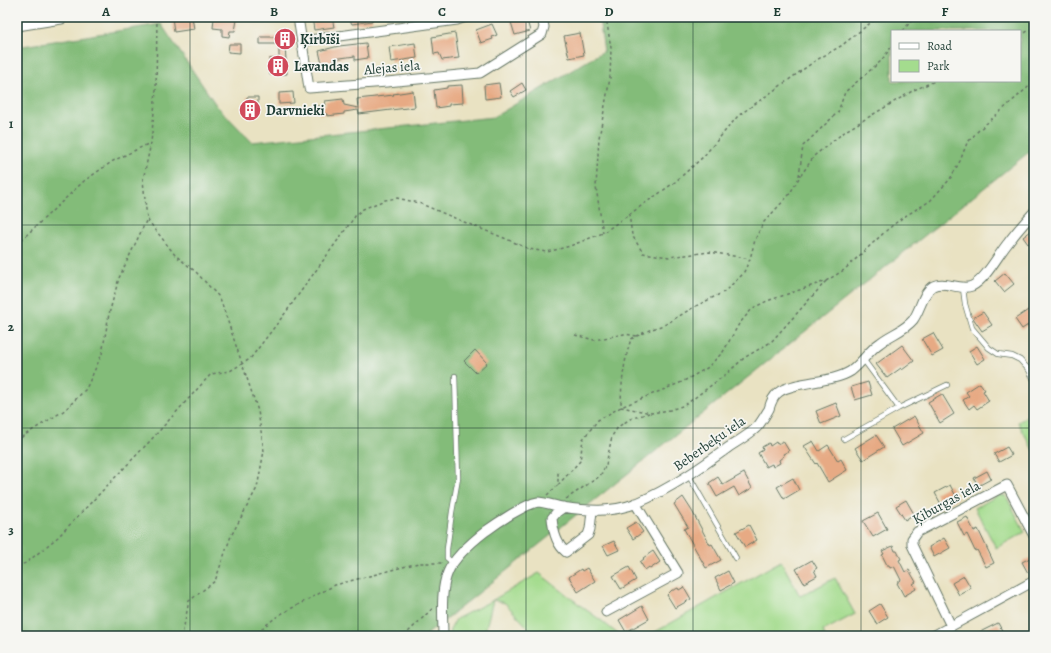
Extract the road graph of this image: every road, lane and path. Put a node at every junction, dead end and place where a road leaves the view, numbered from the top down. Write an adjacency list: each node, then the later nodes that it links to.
1 (61, 17): 9 (main road)
2 (157, 17): 17 (path)
3 (298, 17): 13 (street)
4 (466, 17): 13 (street)
5 (542, 17): 13 (street, Alejas iela)
6 (606, 17): 22 (path)
7 (878, 17): 20 (path)
8 (914, 17): 11 (path)
9 (17, 24)
10 (1034, 27): 12 (path)
11 (904, 30)
12 (1021, 35)
13 (302, 41)
14 (891, 47): 18 (path)
15 (933, 82): 18 (path)
16 (1034, 82): 25 (path)
17 (151, 143): 21 (path); 23 (path)
18 (799, 178): 24 (path)
19 (1034, 212): 26 (street)
20 (629, 214): 22 (path); 24 (path)
21 (147, 219): 30 (path); 38 (path)
22 (603, 233): 30 (path)
23 (17, 244)
24 (750, 259): 28 (path)
25 (826, 281): 34 (path); 36 (path)
26 (963, 288): 29 (street, Beberbeķu iela); 32 (lane)
27 (575, 335): 28 (path)
28 (637, 336): 34 (path)
29 (863, 359): 35 (lane); 40 (street, Beberbeķu iela)
30 (242, 364): 50 (path); 55 (path)
31 (455, 376): 49 (lane)
32 (1034, 380)
33 (947, 385): 35 (lane)
34 (622, 408): 36 (path); 41 (path)
35 (899, 408): 37 (lane)
36 (651, 413): 44 (path)
37 (844, 439)
38 (17, 442)
39 (558, 471): 41 (path)
40 (689, 476): 43 (street, Beberbeķu iela); 48 (lane)
41 (558, 485): 42 (path)
42 (540, 502): 44 (street, Beberbeķu iela); 49 (street)
43 (635, 503): 46 (street, Beberbeķu iela); 53 (street)
44 (555, 506): 45 (street, Beberbeķu iela)
45 (564, 507): 46 (street, Beberbeķu iela); 46 (street)
46 (592, 511)
47 (1034, 536): 54 (street, Ķiburgas iela)
48 (736, 558)
49 (454, 563): 52 (street); 56 (path)
50 (17, 566)
51 (1034, 581): 54 (street)
52 (443, 598): 57 (path); 58 (street)
53 (606, 612)
54 (951, 626): 59 (street)
55 (182, 636)
56 (252, 636)
57 (404, 636)
58 (443, 636)
59 (933, 636)

